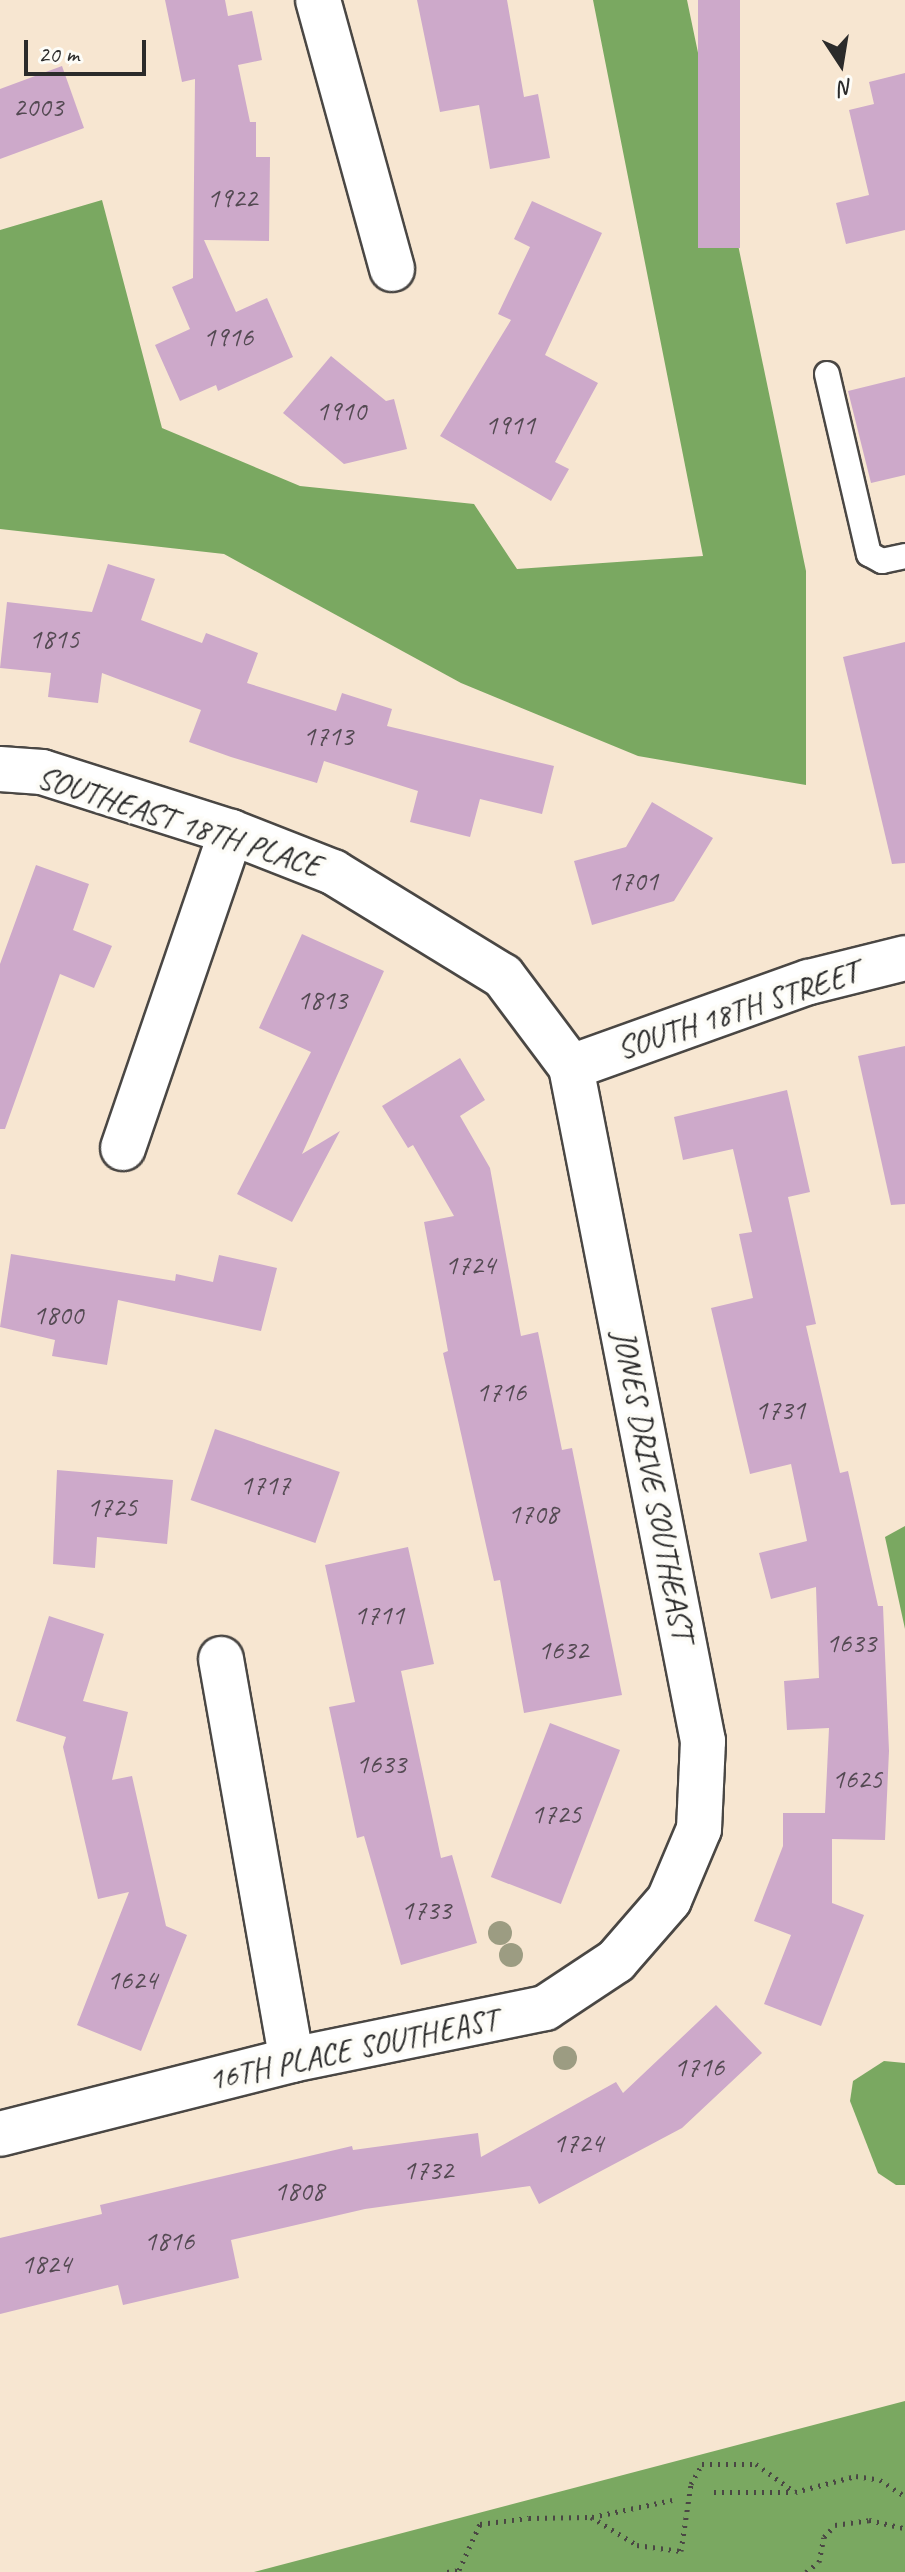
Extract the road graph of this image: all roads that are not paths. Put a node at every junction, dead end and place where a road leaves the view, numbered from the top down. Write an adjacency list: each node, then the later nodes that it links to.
1 (318, 0): 2 (street)
2 (392, 269)
3 (827, 374): 4 (lane)
4 (905, 556)
5 (0, 769): 6 (street, SOUTHEAST 18TH PLACE)
6 (231, 832): 8 (street, SOUTHEAST 18TH PLACE); 9 (street)
7 (905, 958): 8 (street, SOUTH 18TH STREET)
8 (571, 1067): 11 (street, JONES DRIVE SOUTHEAST)
9 (123, 1148)
10 (221, 1659): 12 (street)
11 (669, 1900): 12 (street, 16TH PLACE SOUTHEAST)
12 (292, 2060): 13 (street, 16TH PLACE SOUTHEAST)
13 (0, 2134)

